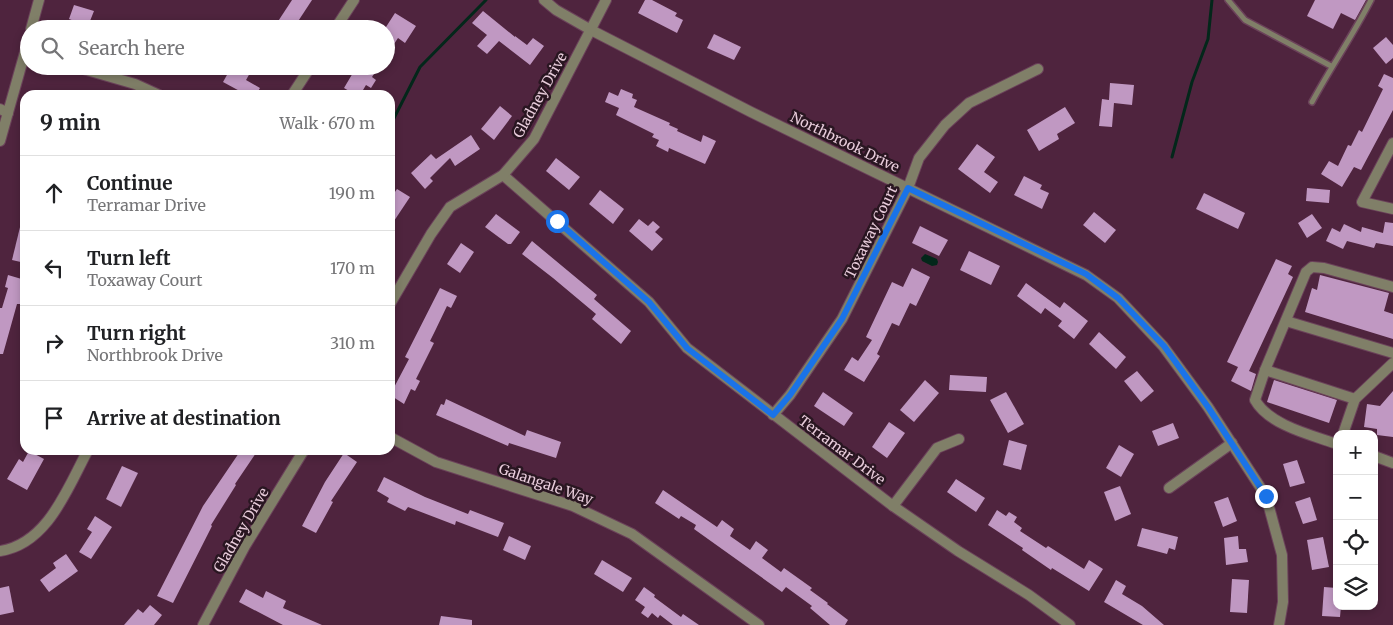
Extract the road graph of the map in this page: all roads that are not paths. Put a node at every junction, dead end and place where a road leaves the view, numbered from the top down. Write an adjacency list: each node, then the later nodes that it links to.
1 (39, 0): 7 (street)
2 (354, 0): 8 (street)
3 (544, 0): 9 (street, Northbrook Drive)
4 (606, 0): 9 (street, Gladney Drive)
5 (1228, 0): 10 (lane)
6 (1371, 0): 10 (lane)
7 (33, 20)
8 (342, 20)
9 (591, 30): 21 (street, Gladney Drive); 22 (street, Northbrook Drive)
10 (1331, 66): 17 (lane)
11 (1038, 69): 22 (street, Toxaway Court)
12 (20, 71): 18 (street)
13 (104, 75): 15 (street)
14 (305, 75): 16 (street)
15 (148, 90)
16 (295, 90)
17 (1312, 102)
18 (4, 111): 19 (street)
19 (0, 141)
20 (1393, 142): 23 (street)
21 (503, 175): 25 (street, Gladney Drive); 31 (street, Terramar Drive)
22 (908, 188): 31 (street, Toxaway Court); 35 (street, Northbrook Drive)
23 (1393, 209)
24 (1393, 287): 26 (street)
25 (395, 295)
26 (1286, 321): 27 (street); 29 (street)
27 (1393, 353)
28 (1393, 363): 30 (street)
29 (1266, 370): 30 (street); 36 (street)
30 (1355, 399): 32 (street)
31 (773, 415): 42 (street, Terramar Drive)
32 (1344, 430)
33 (395, 440): 45 (street, Galangale Way)
34 (958, 440): 42 (street)
35 (1232, 443): 41 (street); 47 (street, Northbrook Drive)
36 (1333, 443)
37 (85, 455): 43 (street)
38 (301, 455): 44 (street, Gladney Drive)
39 (1378, 457): 40 (street)
40 (1393, 463)
41 (1169, 488)
42 (893, 506): 46 (street, Terramar Drive)
43 (0, 551)
44 (204, 624)
45 (759, 625)
46 (1070, 625)
47 (1279, 625)

